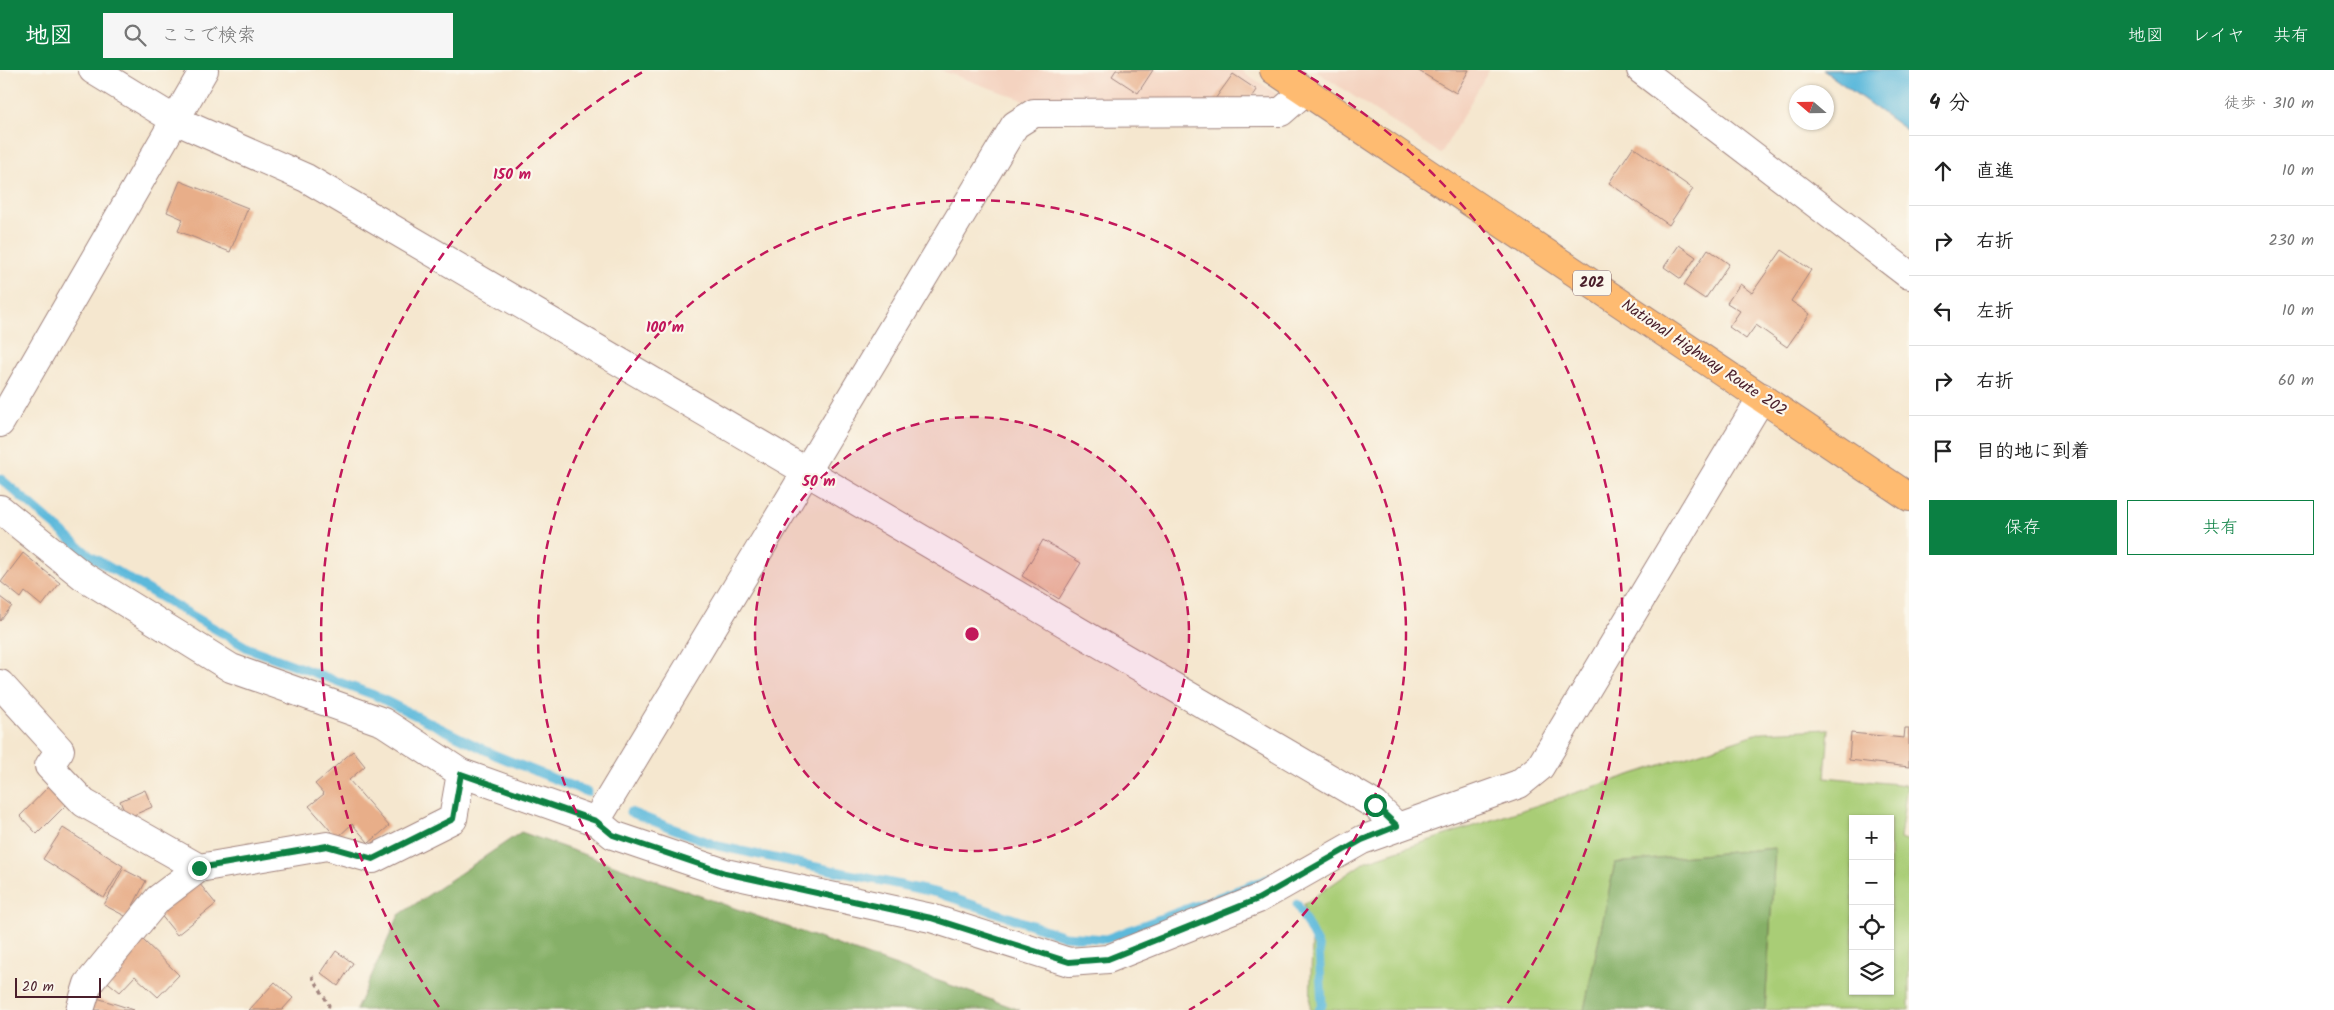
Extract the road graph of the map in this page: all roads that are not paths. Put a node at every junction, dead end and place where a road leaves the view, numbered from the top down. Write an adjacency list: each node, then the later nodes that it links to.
1 (93, 70): 6 (street)
2 (204, 70): 6 (street)
3 (1274, 70): 5 (highway, National Highway Route 202 / 202)
4 (1641, 70): 7 (street)
5 (1305, 91): 8 (highway, National Highway Route 202 / 202); 10 (street)
6 (175, 120): 9 (street); 10 (street)
7 (1909, 275)
8 (1762, 397): 11 (highway, National Highway Route 202 / 202); 16 (street)
9 (0, 423)
10 (806, 472): 15 (street); 16 (street)
11 (1909, 497)
12 (0, 509): 14 (street)
13 (0, 684): 17 (street)
14 (461, 774): 15 (street); 17 (street)
15 (596, 821): 16 (street)
16 (1397, 826)
17 (199, 868): 18 (street)
18 (80, 1010)

